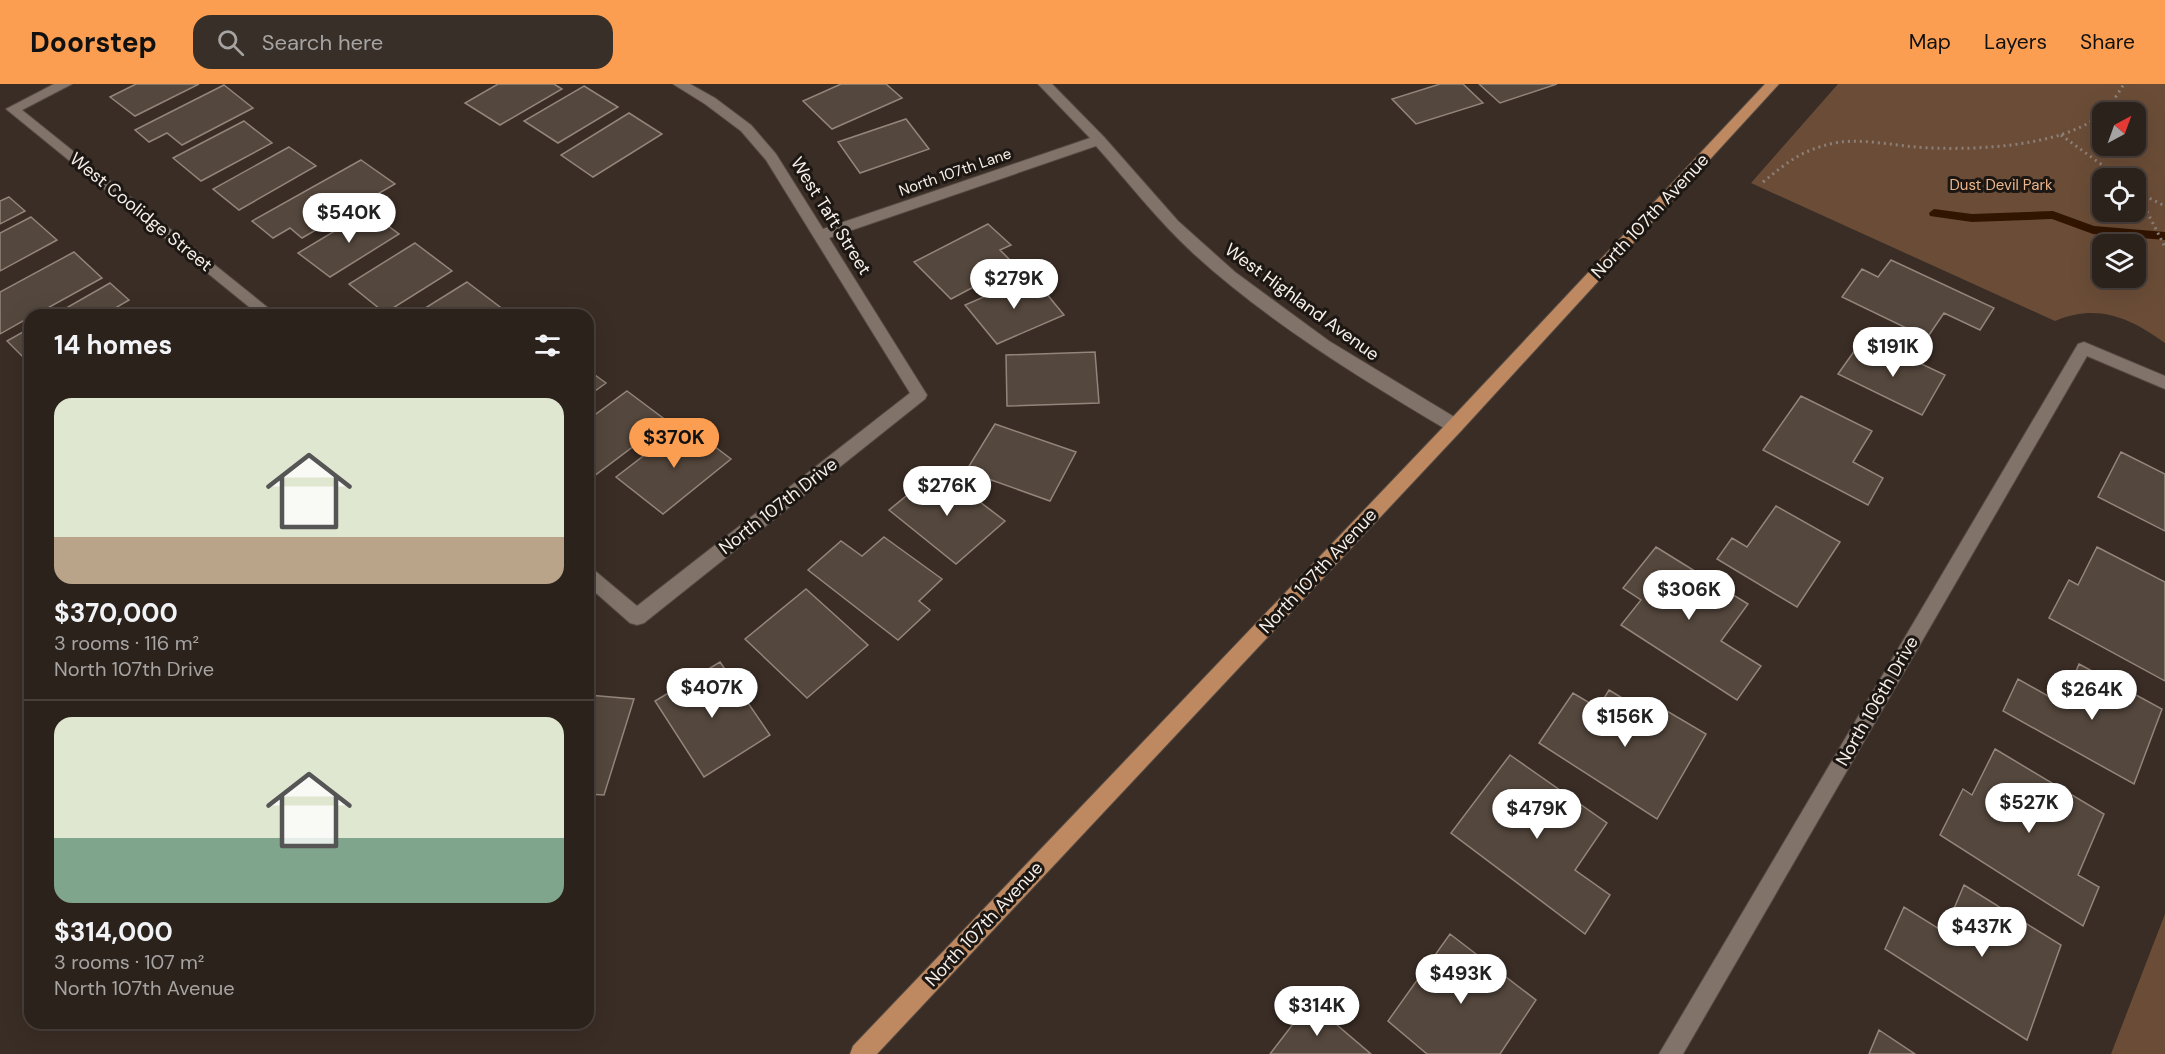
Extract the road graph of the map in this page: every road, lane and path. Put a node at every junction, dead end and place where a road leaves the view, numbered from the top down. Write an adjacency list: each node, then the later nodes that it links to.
1 (65, 84): 15 (street, West Coolidge Street)
2 (680, 84): 13 (street, West Taft Street)
3 (1045, 84): 7 (street, West Highland Avenue)
4 (1772, 84): 18 (main road, North 107th Avenue)
5 (2124, 84): 6 (path)
6 (2061, 135): 8 (path); 9 (path)
7 (1099, 140): 13 (street, North 107th Lane); 18 (street, West Highland Avenue)
8 (2106, 168)
9 (1763, 182)
10 (2146, 196): 11 (path)
11 (2165, 206)
12 (2146, 208): 14 (path)
13 (821, 235): 17 (street, West Taft Street)
14 (2164, 245)
15 (261, 309)
16 (2165, 383): 21 (street, North 106th Drive)
17 (920, 395): 19 (street, North 107th Drive)
18 (1455, 426): 20 (main road, North 107th Avenue)
19 (594, 580)
20 (861, 1054)
21 (1670, 1054)

